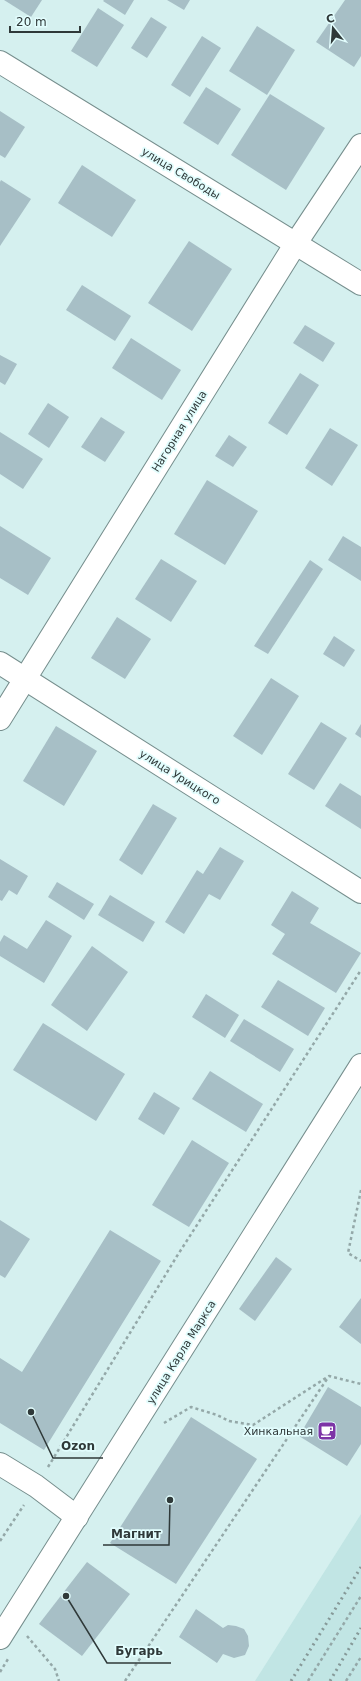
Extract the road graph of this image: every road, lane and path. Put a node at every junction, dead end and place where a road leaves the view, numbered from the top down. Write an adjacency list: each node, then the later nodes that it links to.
1 (0, 62): 3 (street, улица Свободы)
2 (361, 145): 3 (street, Нагорная улица)
3 (296, 243): 4 (street, улица Свободы); 6 (street, Нагорная улица)
4 (361, 284)
5 (0, 663): 6 (street, улица Урицкого)
6 (26, 680): 7 (street, Нагорная улица); 8 (street, улица Урицкого)
7 (0, 719)
8 (361, 892)
9 (361, 973): 17 (path)
10 (361, 1065): 18 (street, улица Карла Маркса)
11 (361, 1190): 12 (path)
12 (361, 1261)
13 (329, 1376): 14 (path); 15 (path); 25 (path)
14 (361, 1384)
15 (160, 1429)
16 (0, 1464): 17 (street)
17 (36, 1486): 18 (street); 19 (path)
18 (77, 1517): 21 (street, улица Карла Маркса)
19 (0, 1541)
20 (361, 1596): 26 (path)
21 (7, 1638): 23 (path); 24 (path)
22 (361, 1657): 27 (path)
23 (0, 1672)
24 (59, 1681)
25 (125, 1681)
26 (308, 1681)
27 (346, 1681)

